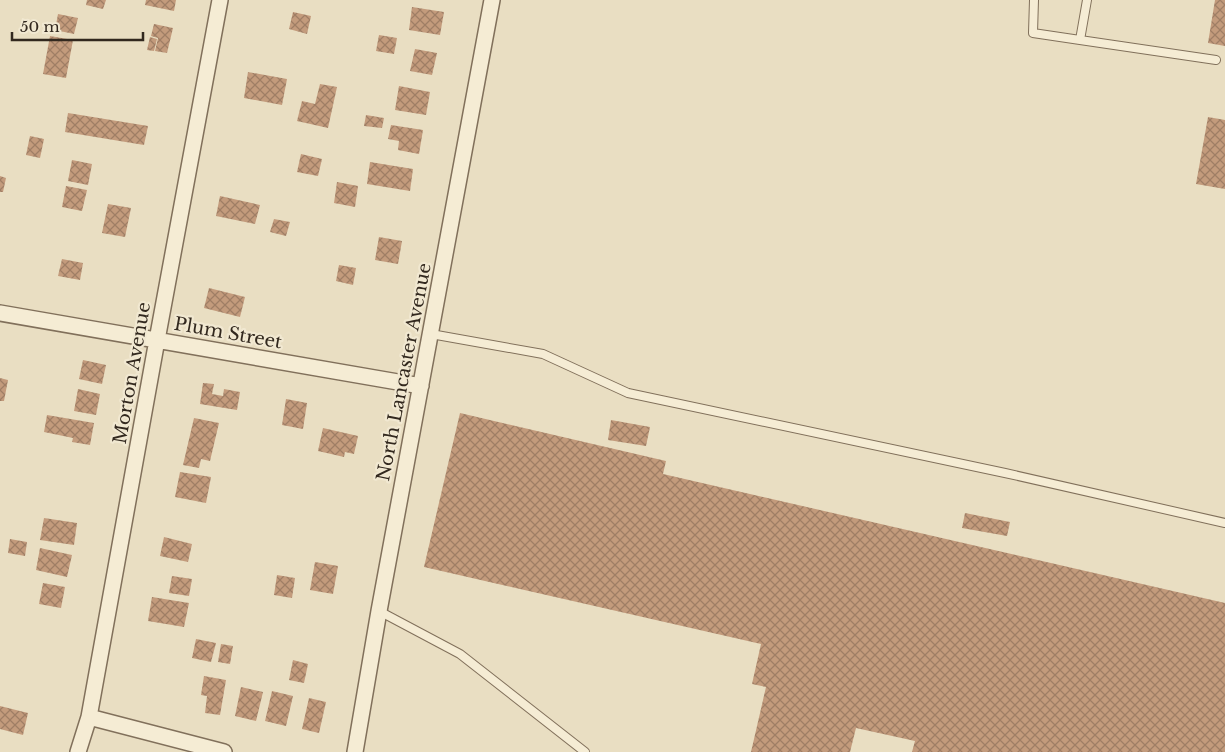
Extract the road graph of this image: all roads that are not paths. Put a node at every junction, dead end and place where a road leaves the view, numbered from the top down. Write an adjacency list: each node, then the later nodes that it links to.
1 (220, 0): 9 (street, Morton Avenue)
2 (492, 0): 8 (street, North Lancaster Avenue)
3 (1034, 0): 5 (lane)
4 (1087, 0): 5 (lane)
5 (1080, 40): 6 (lane)
6 (1216, 60)
7 (0, 313): 9 (street, Plum Street)
8 (431, 334): 10 (street, North Lancaster Avenue); 11 (lane)
9 (157, 340): 10 (street, Plum Street); 13 (street, Morton Avenue)
10 (421, 386): 12 (street, North Lancaster Avenue)
11 (1225, 522)
12 (378, 611): 16 (street, North Lancaster Avenue); 17 (lane)
13 (89, 717): 14 (street, Morton Avenue); 15 (street)
14 (78, 752)
15 (224, 752)
16 (355, 752)
17 (585, 752)

